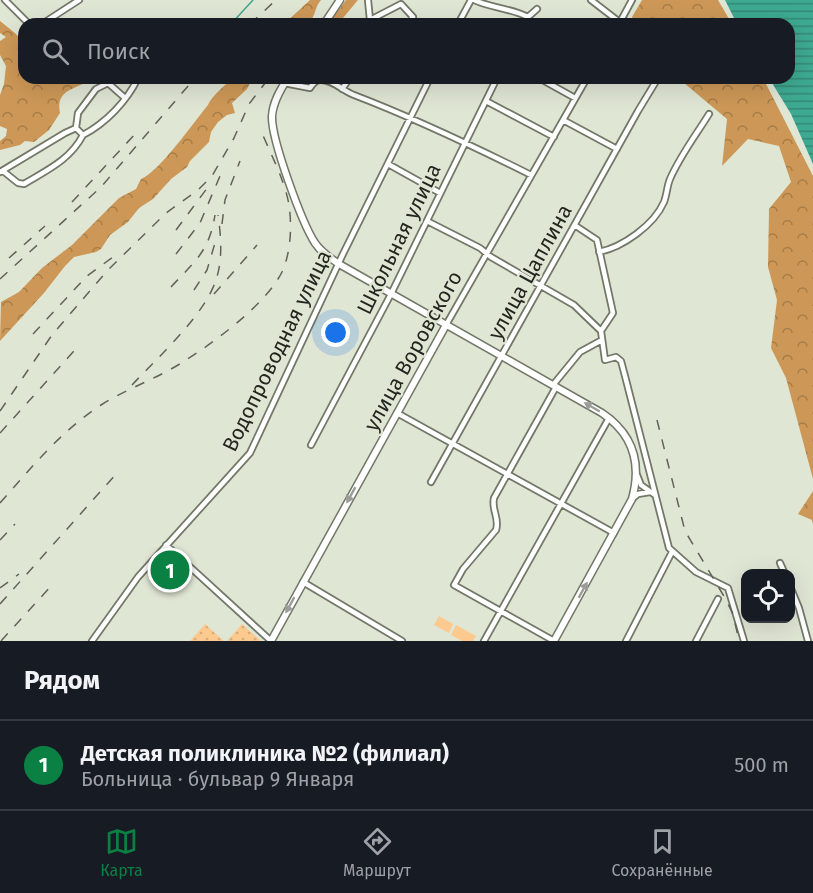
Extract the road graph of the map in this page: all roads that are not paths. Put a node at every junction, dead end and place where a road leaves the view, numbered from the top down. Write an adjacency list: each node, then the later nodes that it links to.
1 (5, 0): 9 (street)
2 (79, 0): 10 (street)
3 (340, 0): 11 (main road)
4 (368, 0): 12 (street)
5 (472, 0): 15 (street); 16 (street)
6 (591, 0): 18 (street)
7 (632, 0): 19 (street)
8 (537, 9): 17 (street)
9 (22, 18)
10 (51, 18)
11 (328, 18)
12 (368, 18)
13 (375, 18): 14 (street)
14 (412, 18)
15 (462, 18)
16 (521, 18)
17 (530, 18)
18 (613, 18)
19 (623, 18)
20 (134, 84): 32 (street)
21 (284, 84): 51 (main road)
22 (298, 84): 23 (street)
23 (313, 84)
24 (332, 84): 31 (street)
25 (346, 84): 31 (street)
26 (427, 84): 36 (street, Водопроводная улица)
27 (494, 84): 34 (street, Школьная улица)
28 (550, 84): 33 (street)
29 (583, 84): 33 (street, улица Воровского)
30 (655, 84): 42 (street, улица Цаплина)
31 (342, 89): 36 (street)
32 (125, 98): 38 (street); 39 (street)
33 (575, 98): 37 (street, улица Воровского)
34 (486, 101): 40 (street); 41 (street, Школьная улица)
35 (709, 114): 49 (street)
36 (410, 118): 41 (street); 43 (street, Водопроводная улица)
37 (563, 120): 40 (street, улица Воровского); 42 (street)
38 (76, 128): 39 (street); 44 (street)
39 (83, 135): 44 (street)
40 (554, 137): 45 (street, улица Воровского)
41 (465, 143): 45 (street); 46 (street, Школьная улица)
42 (617, 149): 48 (street, улица Цаплина)
43 (388, 164): 46 (street); 51 (street, Водопроводная улица)
44 (2, 171)
45 (531, 176): 50 (street, улица Воровского)
46 (440, 193): 47 (street, Школьная улица)
47 (427, 221): 50 (street); 53 (street, Школьная улица)
48 (576, 226): 49 (street); 52 (street, улица Цаплина)
49 (599, 252): 55 (street)
50 (486, 253): 52 (street); 54 (street, улица Воровского)
51 (339, 264): 53 (main road); 71 (street, Водопроводная улица)
52 (541, 286): 55 (street); 57 (street, улица Цаплина)
53 (391, 294): 54 (main road); 62 (street, Школьная улица)
54 (446, 325): 57 (main road); 59 (main road, улица Воровского)
55 (601, 331): 56 (street)
56 (602, 340): 58 (street); 67 (street)
57 (501, 357): 58 (main road); 61 (street, улица Цаплина)
58 (554, 386): 60 (main road, one-way to 58); 64 (street)
59 (397, 413): 61 (street); 75 (main road, улица Воровского, one-way to 75)
60 (609, 417): 63 (main road); 69 (street)
61 (453, 442): 64 (street); 65 (street, улица Цаплина)
62 (311, 445)
63 (636, 468): 66 (street); 68 (main road)
64 (508, 473): 69 (street); 78 (street)
65 (431, 482)
66 (650, 492): 67 (street); 68 (street)
67 (655, 495): 72 (street)
68 (632, 499): 70 (main road)
69 (562, 503): 70 (street); 78 (street)
70 (614, 533): 83 (main road, one-way to 70)
71 (166, 545): 79 (street, Водопроводная улица); 80 (street)
72 (672, 552): 84 (street); 86 (street)
73 (780, 563): 74 (street)
74 (783, 569)
75 (303, 582): 80 (main road, улица Воровского, one-way to 80); 81 (street)
76 (795, 598): 87 (street)
77 (718, 599): 85 (street)
78 (500, 611): 82 (street); 83 (street)
79 (92, 641)
80 (271, 641)
81 (402, 641)
82 (484, 641)
83 (554, 641)
84 (626, 641)
85 (696, 641)
86 (744, 641)
87 (808, 641)

